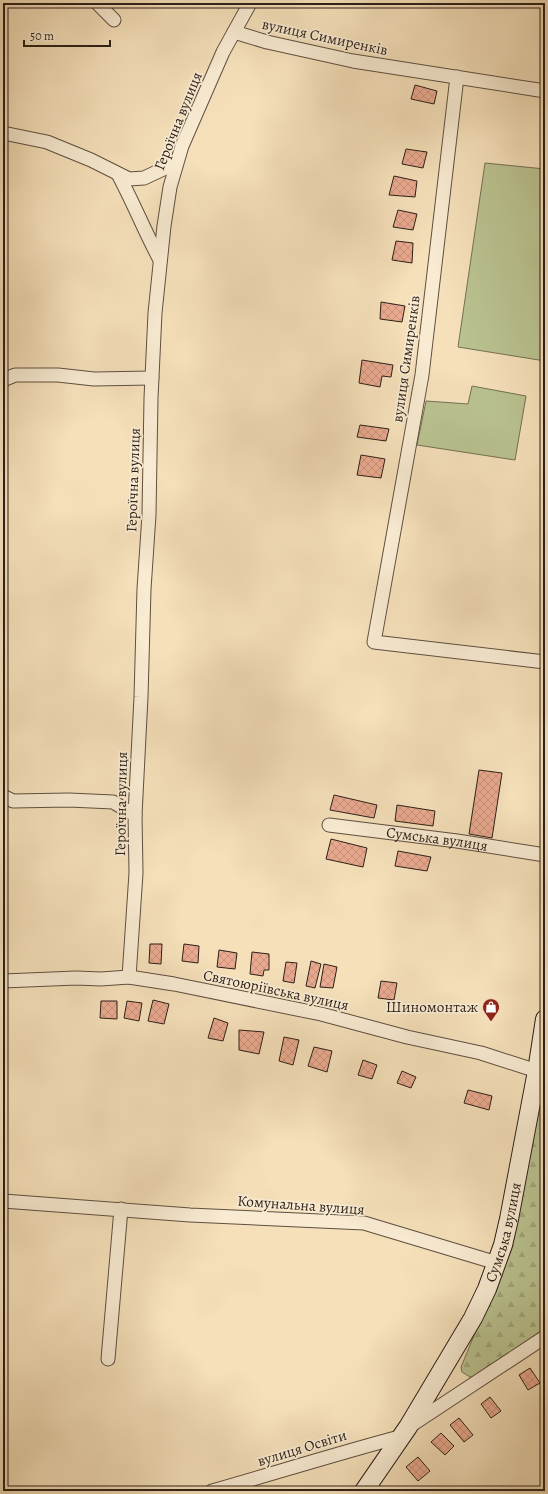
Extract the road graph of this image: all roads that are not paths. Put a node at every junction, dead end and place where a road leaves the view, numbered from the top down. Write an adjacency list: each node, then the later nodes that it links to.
1 (97, 3): 3 (street)
2 (250, 3): 4 (street, Героїчна вулиця)
3 (114, 20)
4 (234, 32): 5 (street, вулиця Симиренків); 8 (street, Героїчна вулиця)
5 (457, 77): 6 (street, вулиця Симиренків); 13 (street, вулиця Симиренків)
6 (545, 91)
7 (3, 133): 9 (street)
8 (176, 163): 9 (street); 10 (street, Героїчна вулиця)
9 (118, 174): 10 (street)
10 (160, 260): 11 (street, Героїчна вулиця)
11 (152, 378): 12 (street); 15 (street, Героїчна вулиця)
12 (3, 380)
13 (545, 662)
14 (3, 796): 15 (street)
15 (135, 815): 18 (street, Героїчна вулиця)
16 (329, 825): 17 (street, Сумська вулиця)
17 (545, 855)
18 (129, 977): 19 (street, Святоюріївська вулиця); 21 (street, Святоюріївська вулиця)
19 (3, 982)
20 (545, 1020): 21 (main road, Сумська вулиця)
21 (540, 1061): 24 (main road, Сумська вулиця)
22 (3, 1201): 23 (street, Комунальна вулиця)
23 (121, 1209): 24 (street, Комунальна вулиця); 26 (street)
24 (497, 1263): 27 (main road, Сумська вулиця)
25 (545, 1337): 27 (street, Сумська вулиця)
26 (108, 1360)
27 (406, 1431): 28 (street, вулиця Освіти); 29 (main road, Сумська вулиця)
28 (212, 1491)
29 (364, 1491)

